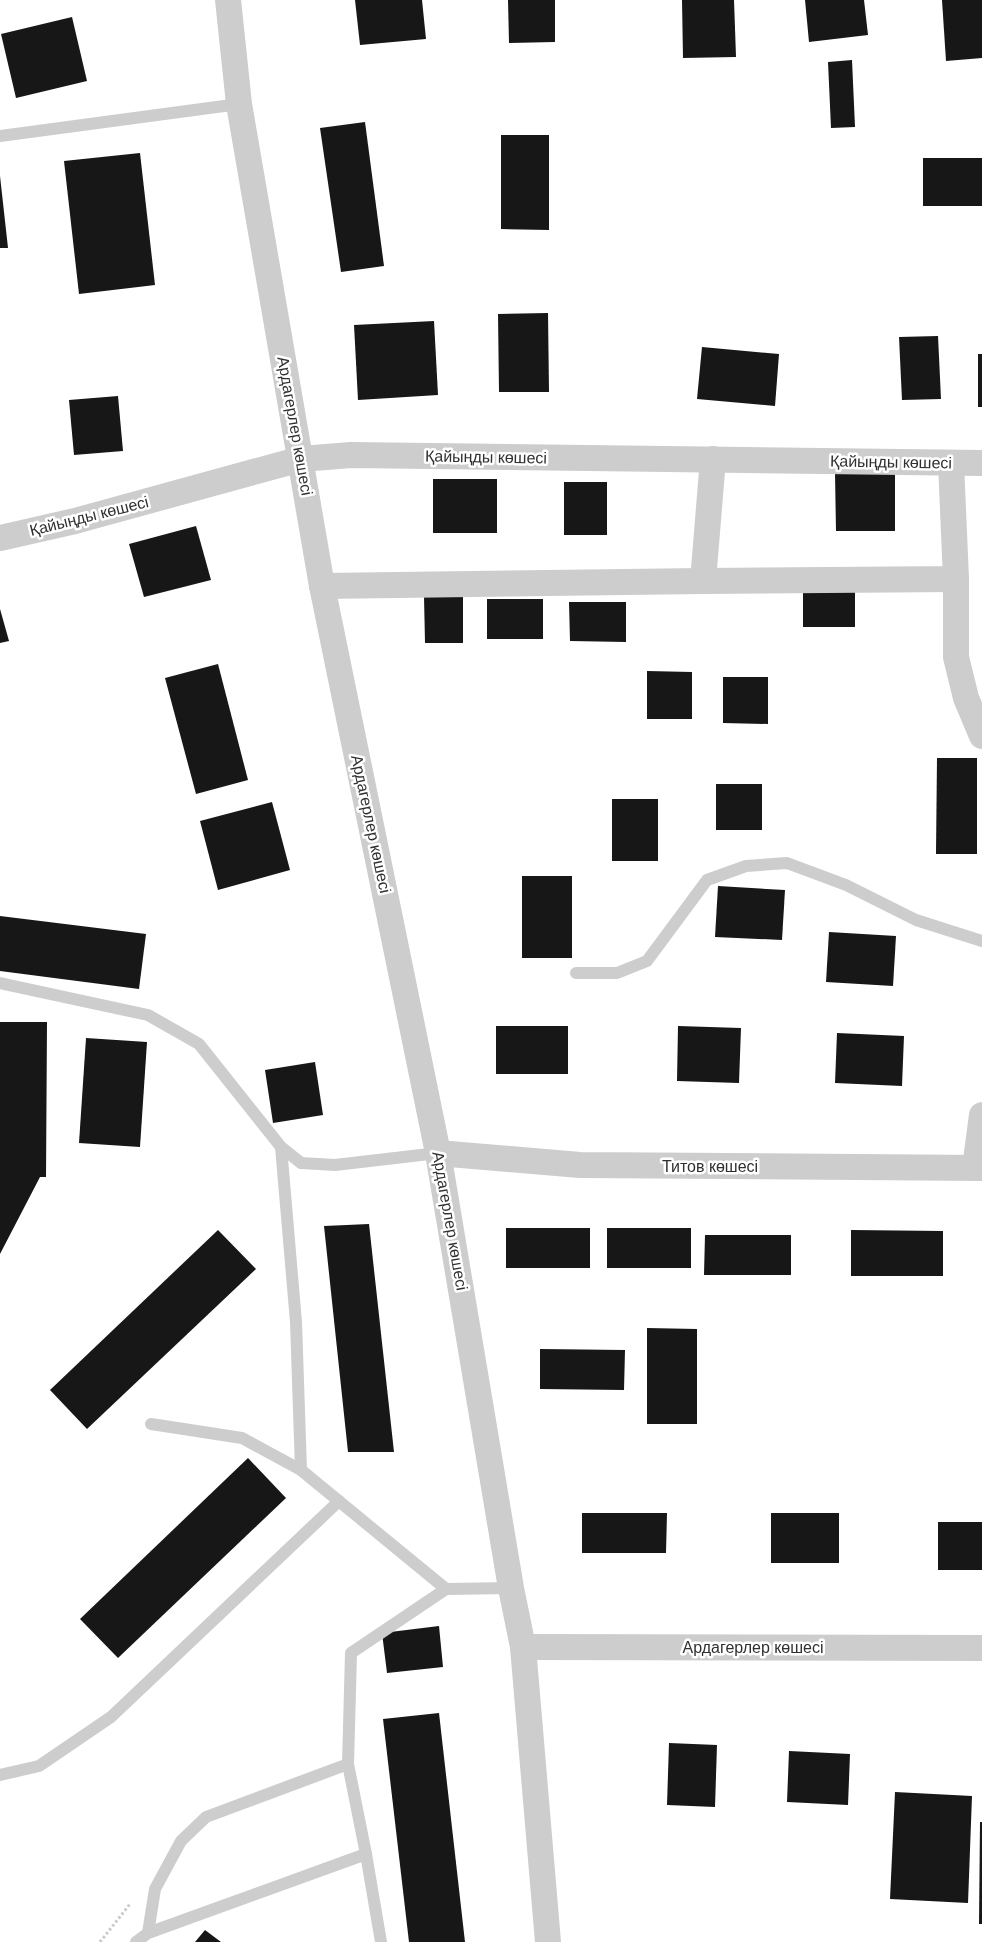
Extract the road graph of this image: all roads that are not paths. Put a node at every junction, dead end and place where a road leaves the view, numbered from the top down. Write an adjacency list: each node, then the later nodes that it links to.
1 (228, 0): 2 (street, Ардагерлер көшесі)
2 (239, 104): 3 (lane); 4 (street, Ардагерлер көшесі)
3 (0, 136)
4 (301, 459): 5 (street, Қайыңды көшесі); 8 (street, Қайыңды көшесі); 11 (street, Ардагерлер көшесі)
5 (713, 459): 6 (street, Қайыңды көшесі); 10 (street)
6 (951, 463): 7 (street, Қайыңды көшесі); 9 (street)
7 (982, 463)
8 (0, 538)
9 (956, 579): 10 (street); 12 (street)
10 (703, 580): 11 (street)
11 (322, 586): 18 (street, Ардагерлер көшесі)
12 (982, 736)
13 (982, 941): 14 (lane)
14 (576, 973)
15 (0, 983): 17 (lane)
16 (982, 1115): 19 (street)
17 (281, 1147): 18 (lane); 21 (lane)
18 (438, 1153): 19 (street, Титов көшесі); 23 (street, Ардагерлер көшесі)
19 (979, 1168)
20 (151, 1424): 21 (lane)
21 (301, 1470): 22 (lane)
22 (339, 1501): 24 (lane); 28 (lane)
23 (511, 1588): 24 (lane); 25 (street, Ардагерлер көшесі)
24 (446, 1589): 27 (lane)
25 (523, 1647): 26 (street, Ардагерлер көшесі); 33 (street, Ардагерлер көшесі)
26 (982, 1648)
27 (348, 1764): 29 (lane); 30 (lane)
28 (0, 1775)
29 (366, 1854): 30 (lane); 32 (lane)
30 (148, 1933): 31 (lane)
31 (136, 1942)
32 (381, 1942)
33 (548, 1942)

